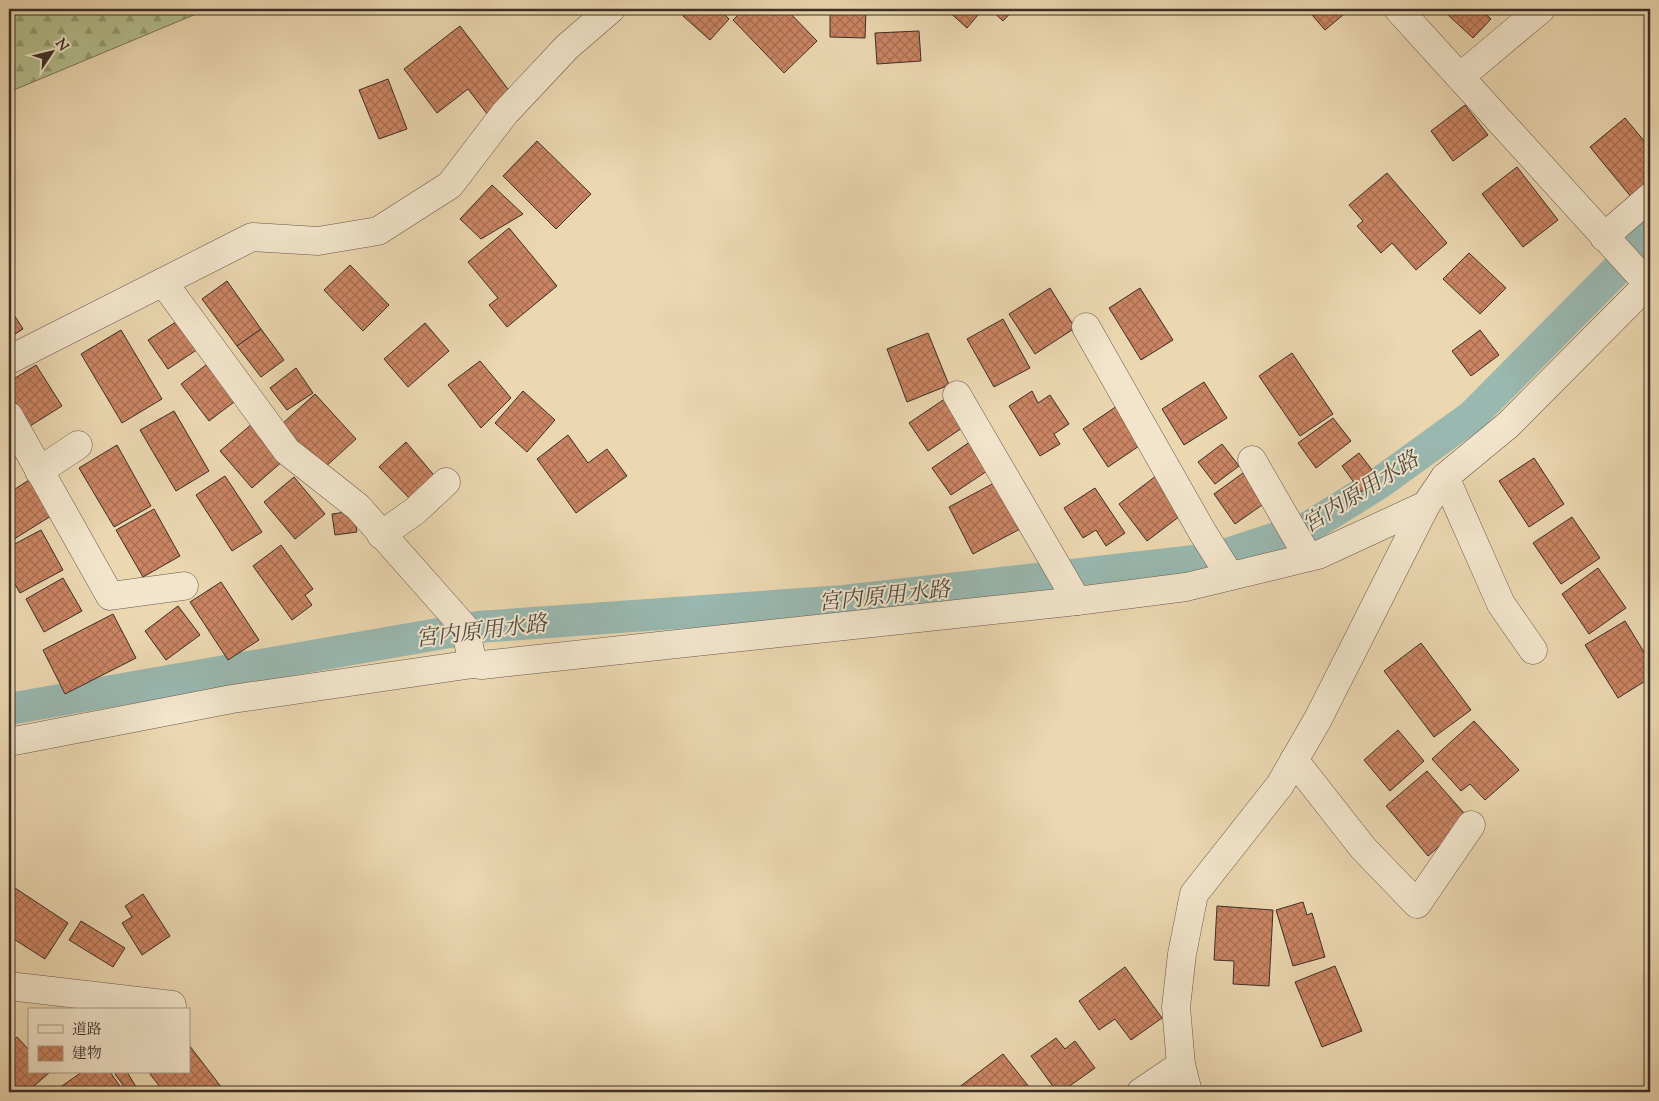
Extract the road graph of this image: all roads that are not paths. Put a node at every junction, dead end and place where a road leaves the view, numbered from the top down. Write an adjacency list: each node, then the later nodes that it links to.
1 (611, 9): 8 (street)
2 (1398, 9): 4 (street)
3 (1541, 9): 4 (street)
4 (1460, 77): 6 (street)
5 (1650, 197): 6 (street)
6 (1608, 242): 7 (street)
7 (1646, 280): 16 (street)
8 (163, 282): 10 (street); 19 (street)
9 (1086, 327): 21 (street)
10 (9, 360)
11 (957, 395): 23 (street)
12 (9, 416): 15 (street)
13 (78, 445): 15 (street)
14 (1252, 460): 20 (street)
15 (39, 471): 22 (street)
16 (1445, 476): 18 (street); 24 (street)
17 (446, 482): 19 (street)
18 (1426, 505): 20 (street); 27 (street)
19 (382, 535): 25 (street)
20 (1308, 556): 21 (street)
21 (1229, 575): 23 (street)
22 (184, 586)
23 (1076, 600): 25 (street)
24 (1533, 650)
25 (472, 659): 26 (street)
26 (9, 742)
27 (1294, 760): 28 (street); 31 (street)
28 (1471, 825)
29 (9, 986): 30 (street)
30 (172, 1006)
31 (1181, 1065): 32 (street); 33 (street)
32 (1141, 1092)
33 (1188, 1092)

